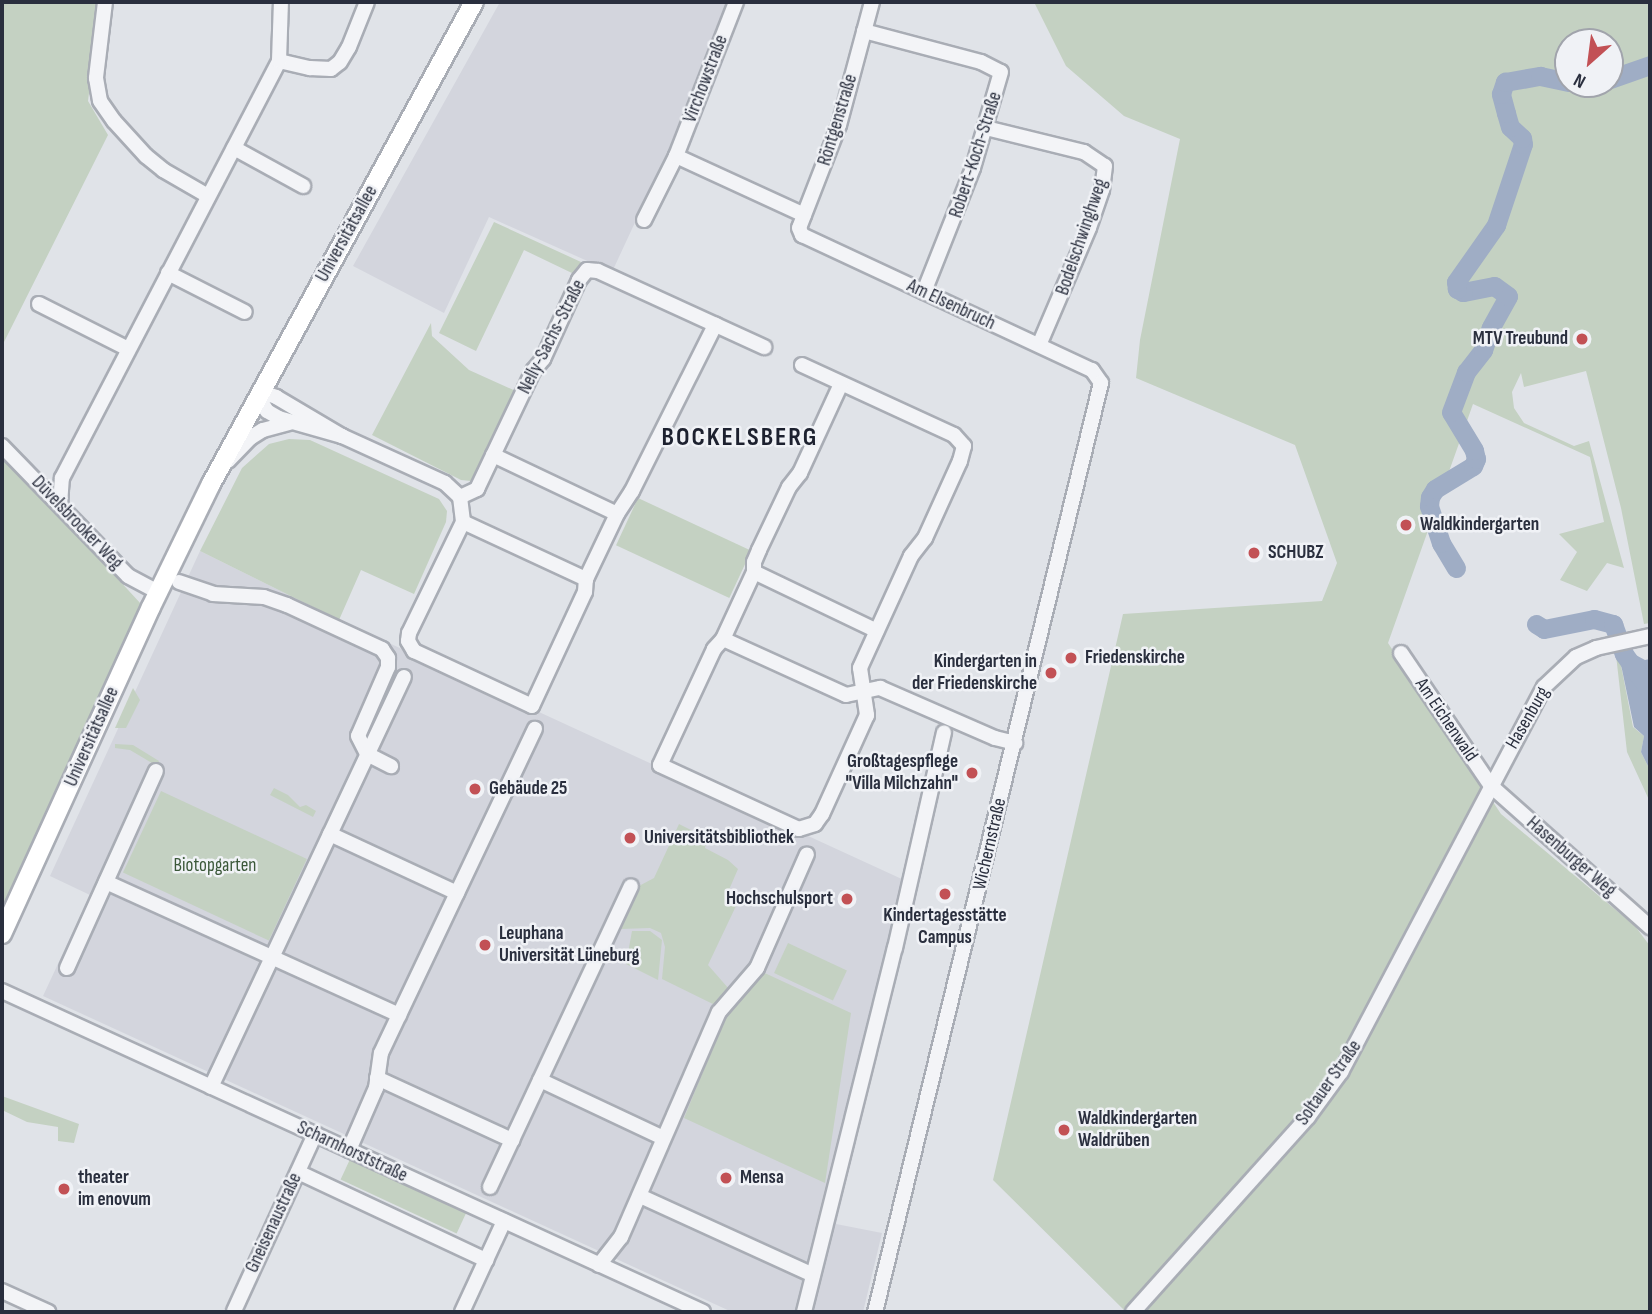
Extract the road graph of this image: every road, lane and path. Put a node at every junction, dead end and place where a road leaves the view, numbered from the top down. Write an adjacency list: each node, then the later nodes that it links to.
1 (105, 2): 13 (street)
2 (281, 2): 8 (street)
3 (367, 2): 8 (street)
4 (474, 2): 28 (main road, Universitätsallee)
5 (872, 2): 7 (street, Röntgenstraße)
6 (734, 8): 11 (street, Virchowstraße)
7 (864, 31): 9 (street, Robert-Koch-Straße); 14 (street, Röntgenstraße)
8 (279, 61): 10 (street)
9 (986, 128): 18 (street, Robert-Koch-Straße); 22 (street, Bodelschwinghweg)
10 (234, 148): 12 (street); 13 (street)
11 (676, 156): 14 (street); 15 (street, Virchowstraße)
12 (303, 186)
13 (208, 196): 17 (street)
14 (804, 215): 16 (street, Röntgenstraße)
15 (644, 220)
16 (803, 235): 18 (street, Am Elsenbruch)
17 (168, 273): 20 (street); 24 (street)
18 (924, 292): 22 (street, Am Elsenbruch)
19 (39, 304): 24 (street)
20 (245, 312)
21 (715, 325): 23 (street, Nelly-Sachs-Straße); 32 (street, Nelly-Sachs-Straße); 36 (street)
22 (1039, 345): 26 (street, Am Elsenbruch)
23 (764, 347)
24 (128, 349): 35 (street)
25 (802, 365): 27 (street)
26 (1098, 376): 52 (street, Wichernstraße)
27 (841, 384): 38 (street); 42 (street)
28 (261, 392): 29 (street); 30 (street); 33 (main road, Universitätsallee)
29 (293, 423): 30 (street); 33 (street, Universitätsallee)
30 (342, 436): 34 (street)
31 (2, 446): 35 (street, Düvelsbrooker Weg)
32 (494, 455): 34 (street, Nelly-Sachs-Straße); 36 (street)
33 (221, 466): 41 (main road, Universitätsallee)
34 (460, 497): 37 (street)
35 (60, 505): 41 (street, Düvelsbrooker Weg)
36 (617, 514): 39 (street)
37 (463, 522): 39 (street); 45 (street)
38 (754, 572): 42 (street); 44 (street)
39 (586, 579): 45 (street)
40 (179, 582): 47 (street)
41 (158, 592): 64 (main road, Universitätsallee)
42 (877, 631): 49 (street)
43 (1650, 636): 56 (street, Hasenburg)
44 (723, 639): 49 (street); 49 (street)
45 (408, 641): 47 (street)
46 (1401, 653): 56 (street, Am Eichenwald)
47 (388, 658): 53 (street)
48 (404, 677): 53 (street)
49 (864, 692): 52 (street)
50 (535, 729): 62 (street)
51 (944, 732): 82 (street)
52 (1015, 743): 89 (street, Wichernstraße)
53 (367, 754): 54 (street); 58 (street)
54 (391, 766)
55 (156, 771): 60 (street)
56 (1491, 786): 57 (street, Hasenburg); 63 (street, Hasenburger Weg)
57 (1474, 819): 90 (street, Soltauer Straße)
58 (330, 834): 62 (street); 65 (street)
59 (807, 854): 73 (street)
60 (106, 882): 65 (street); 66 (street)
61 (631, 886): 70 (street)
62 (457, 893): 68 (street)
63 (1650, 927)
64 (2, 934)
65 (272, 957): 68 (street); 71 (street)
66 (67, 968)
67 (2, 991): 71 (street, Scharnhorststraße)
68 (399, 1015): 69 (street)
69 (377, 1078): 74 (street); 75 (street)
70 (540, 1080): 73 (street); 74 (street)
71 (211, 1087): 72 (street, Scharnhorststraße)
72 (315, 1135): 75 (street, Scharnhorststraße); 76 (street, Gneisenaustraße)
73 (663, 1138): 78 (street)
74 (512, 1140): 77 (street)
75 (349, 1150): 79 (street, Scharnhorststraße)
76 (298, 1172): 80 (street); 84 (street, Gneisenaustraße)
77 (490, 1187)
78 (640, 1195): 81 (street); 82 (street)
79 (504, 1221): 80 (street); 81 (street, Scharnhorststraße)
80 (486, 1260): 86 (street)
81 (599, 1265): 87 (street, Scharnhorststraße)
82 (813, 1275): 88 (street)
83 (2, 1291): 85 (street)
84 (234, 1311)
85 (48, 1312)
86 (462, 1312)
87 (703, 1312)
88 (804, 1312)
89 (875, 1312)
90 (1133, 1312)

